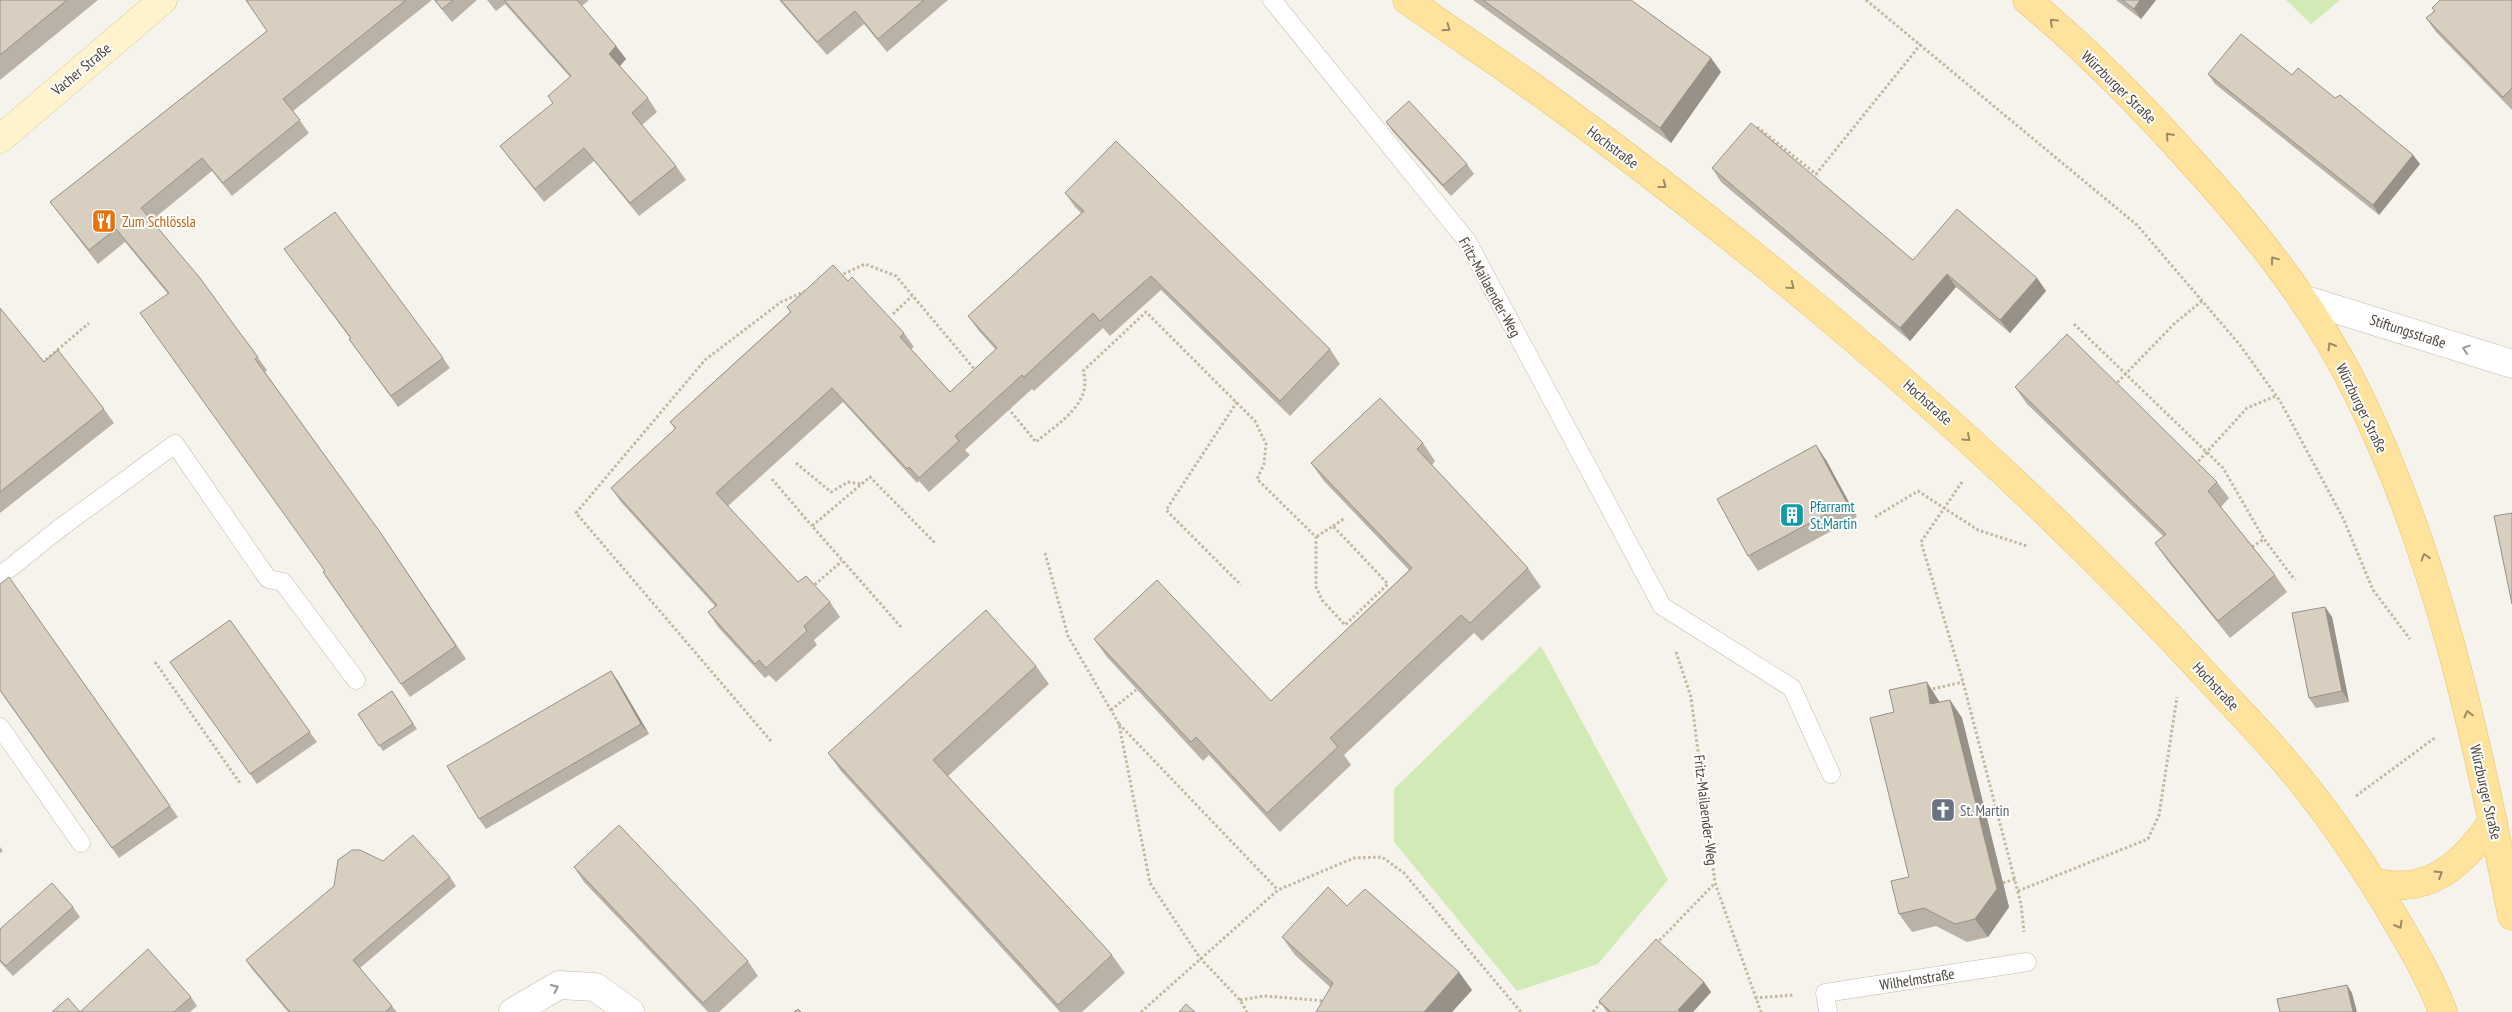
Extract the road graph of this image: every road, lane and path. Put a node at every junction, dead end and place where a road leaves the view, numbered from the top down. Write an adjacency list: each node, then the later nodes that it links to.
1 (163, 0): 8 (street, Vacher Straße)
2 (1272, 0): 46 (lane, Fritz-Mailaender-Weg)
3 (1407, 0): 49 (main road, Hochstraße, one-way to 49)
4 (1866, 0): 6 (path)
5 (2027, 0): 12 (main road, Würzburger Straße, one-way to 5)
6 (1920, 44): 7 (path); 13 (path)
7 (1750, 133)
8 (0, 138)
9 (832, 279): 11 (path)
10 (815, 287): 59 (path)
11 (912, 296): 14 (path); 20 (path)
12 (2303, 299): 17 (street, Stiftungsstraße, one-way to 12); 56 (main road, Würzburger Straße, one-way to 12)
13 (2202, 301): 19 (path); 22 (path)
14 (893, 314)
15 (89, 323): 18 (path)
16 (2074, 324): 19 (path)
17 (2512, 364)
18 (37, 368)
19 (2125, 373): 21 (path); 25 (path)
20 (982, 379)
21 (2114, 386)
22 (2276, 396): 25 (path); 48 (path)
23 (1236, 402): 24 (path); 35 (path); 44 (path)
24 (1006, 407)
25 (2206, 451): 27 (path); 36 (path)
26 (796, 462): 29 (path)
27 (2195, 465)
28 (772, 479): 33 (path)
29 (862, 484): 33 (path); 37 (path)
30 (1943, 507): 31 (path); 39 (path); 52 (path)
31 (1875, 516)
32 (1345, 518): 34 (path)
33 (812, 526): 41 (path)
34 (1333, 526): 35 (path); 35 (path)
35 (1316, 537)
36 (2264, 539): 38 (path); 43 (path)
37 (935, 543)
38 (2252, 547)
39 (2033, 548)
40 (1045, 553): 55 (path)
41 (842, 560): 45 (path); 47 (path)
42 (0, 576): 51 (lane)
43 (2295, 580)
44 (1241, 585)
45 (805, 593)
46 (1662, 606): 60 (lane, Fritz-Mailaender-Weg); 66 (path, Fritz-Mailaender-Weg)
47 (901, 627)
48 (2414, 644)
49 (2184, 652): 62 (main road, Hochstraße); 70 (path)
50 (155, 662): 61 (path)
51 (356, 680)
52 (1963, 682): 54 (path); 65 (path)
53 (1136, 690): 55 (path)
54 (1925, 692)
55 (1111, 710): 57 (path)
56 (2468, 714): 62 (path); 63 (main road, Würzburger Straße)
57 (1119, 724): 69 (path); 73 (path)
58 (0, 727): 64 (lane)
59 (771, 741)
60 (1831, 774)
61 (240, 783)
62 (2328, 817): 68 (main road, Hochstraße)
63 (2493, 821): 68 (main road, one-way to 63); 71 (main road, Würzburger Straße)
64 (81, 843)
65 (2015, 879): 67 (path); 70 (path)
66 (1715, 883): 72 (path); 76 (path, Fritz-Mailaender-Weg)
67 (2003, 883)
68 (2375, 883): 88 (main road, one-way to 88)
69 (1278, 890): 73 (path); 84 (path)
70 (2018, 891): 74 (path)
71 (2512, 916)
72 (1650, 951)
73 (1200, 958): 78 (path); 82 (path)
74 (2027, 962): 75 (lane, Wilhelmstraße)
75 (1825, 994): 76 (path); 87 (lane)
76 (1755, 998): 86 (path, Fritz-Mailaender-Weg)
77 (1604, 999): 85 (path)
78 (1240, 1000): 79 (path); 83 (path)
79 (1331, 1002)
80 (513, 1012): 81 (street, one-way to 81)
81 (630, 1012)
82 (1141, 1012)
83 (1247, 1012)
84 (1521, 1012)
85 (1592, 1012)
86 (1761, 1012)
87 (1828, 1012)
88 (2443, 1012)

